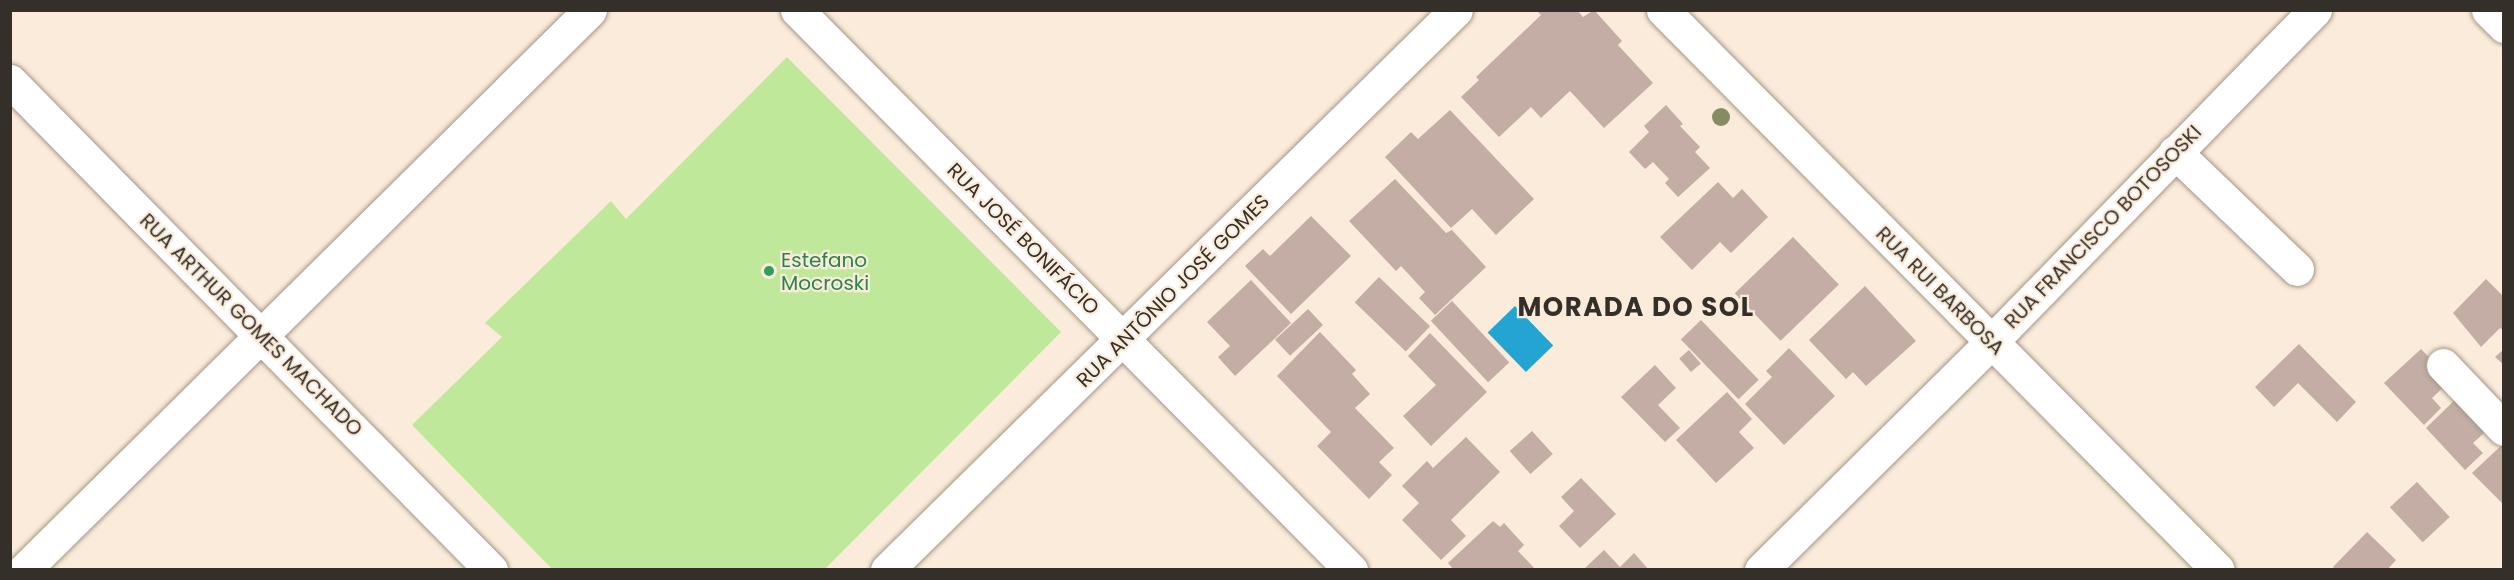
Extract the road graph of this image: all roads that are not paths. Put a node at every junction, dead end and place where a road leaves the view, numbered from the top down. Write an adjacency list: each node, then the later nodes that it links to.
1 (590, 10): 11 (street)
2 (797, 10): 12 (street, RUA JOSÉ BONIFÁCIO)
3 (1456, 10): 12 (street, RUA ANTÔNIO JOSÉ GOMES)
4 (1663, 10): 13 (street, RUA RUI BARBOSA)
5 (2315, 10): 9 (street, RUA FRANCISCO BOTOSOSKI)
6 (2488, 10): 7 (street)
7 (2504, 26)
8 (10, 81): 11 (street, RUA ARTHUR GOMES MACHADO)
9 (2175, 152): 10 (street); 13 (street, RUA FRANCISCO BOTOSOSKI)
10 (2297, 269)
11 (261, 336): 16 (street); 17 (street, RUA ARTHUR GOMES MACHADO)
12 (1123, 340): 18 (street, RUA ANTÔNIO JOSÉ GOMES); 19 (street, RUA JOSÉ BONIFÁCIO)
13 (1991, 342): 20 (street, RUA FRANCISCO BOTOSOSKI); 21 (street, RUA RUI BARBOSA)
14 (2443, 365): 15 (street)
15 (2504, 429)
16 (24, 570)
17 (491, 570)
18 (887, 570)
19 (1351, 570)
20 (1761, 570)
21 (2218, 570)

